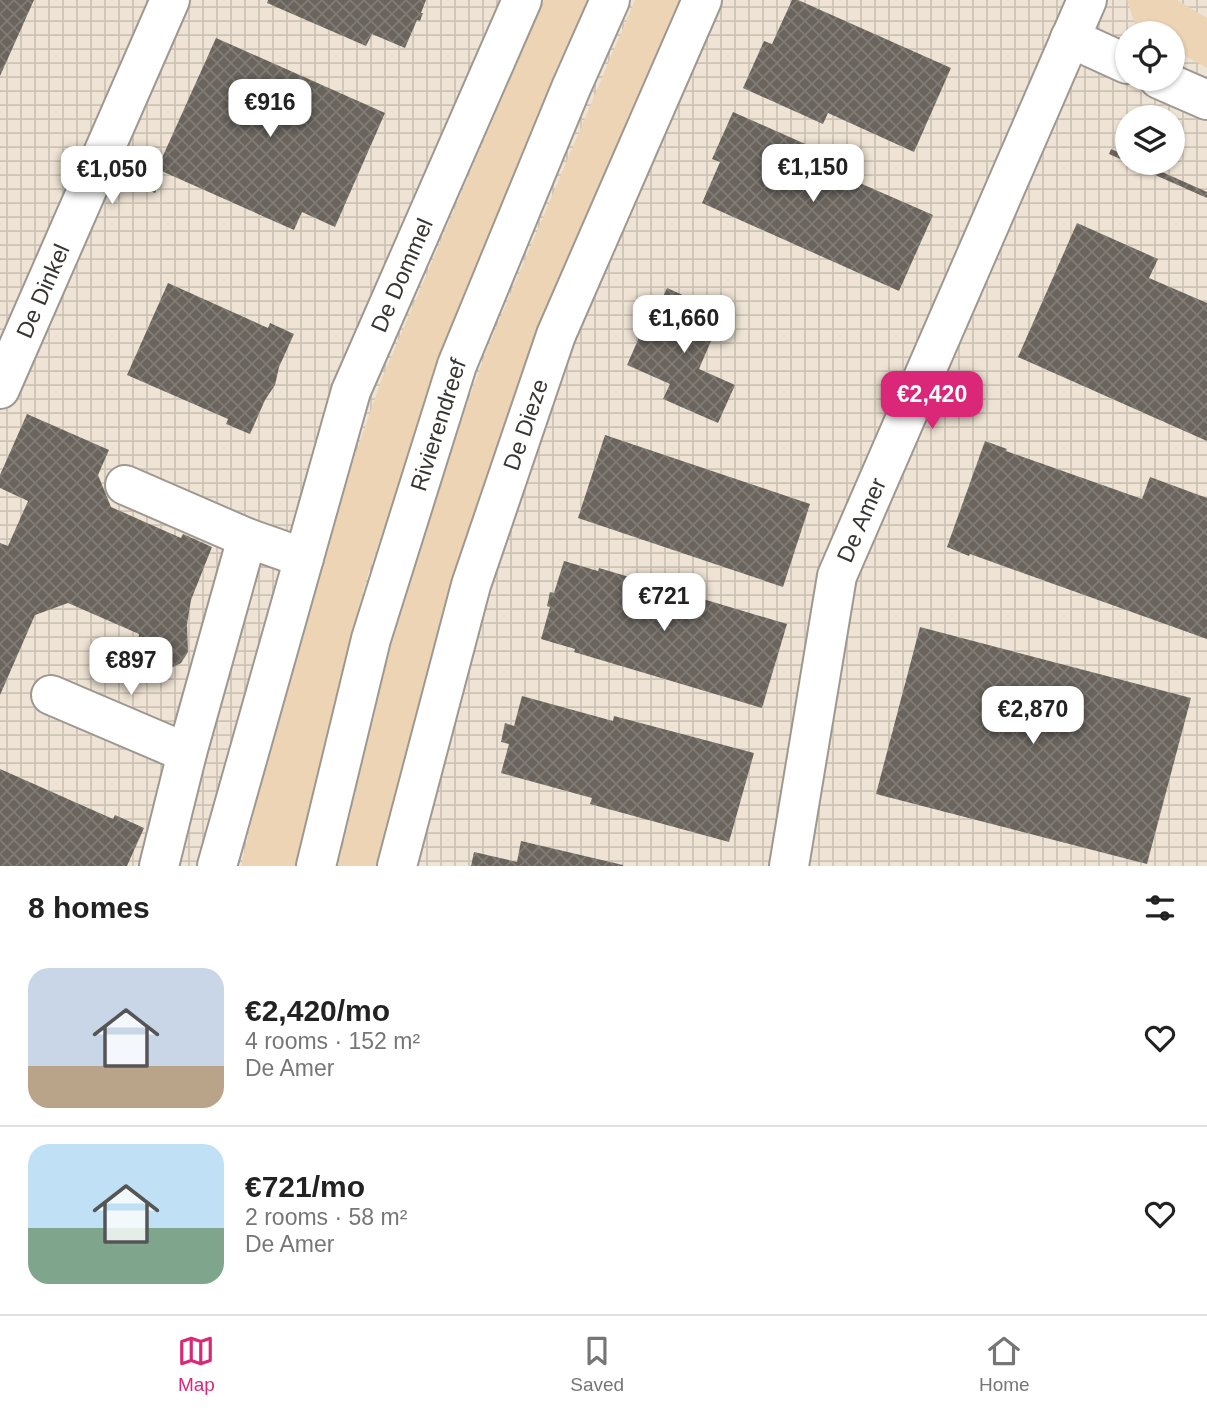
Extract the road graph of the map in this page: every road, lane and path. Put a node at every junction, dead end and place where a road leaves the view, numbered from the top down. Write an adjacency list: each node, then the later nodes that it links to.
1 (170, 0): 10 (street, De Dinkel)
2 (522, 0): 13 (street, De Dommel)
3 (610, 0): 18 (street, Rivierendreef)
4 (702, 0): 19 (street, De Dieze)
5 (1087, 0): 6 (street, De Amer)
6 (1070, 38): 7 (street); 20 (street, De Amer)
7 (1115, 59)
8 (1185, 90): 9 (street)
9 (1207, 100)
10 (0, 389)
11 (125, 485): 12 (street)
12 (247, 538): 13 (street); 15 (street)
13 (304, 558): 17 (street, De Dommel)
14 (51, 695): 15 (street)
15 (187, 753): 16 (street)
16 (159, 866)
17 (217, 866)
18 (316, 866)
19 (397, 866)
20 (789, 866)

